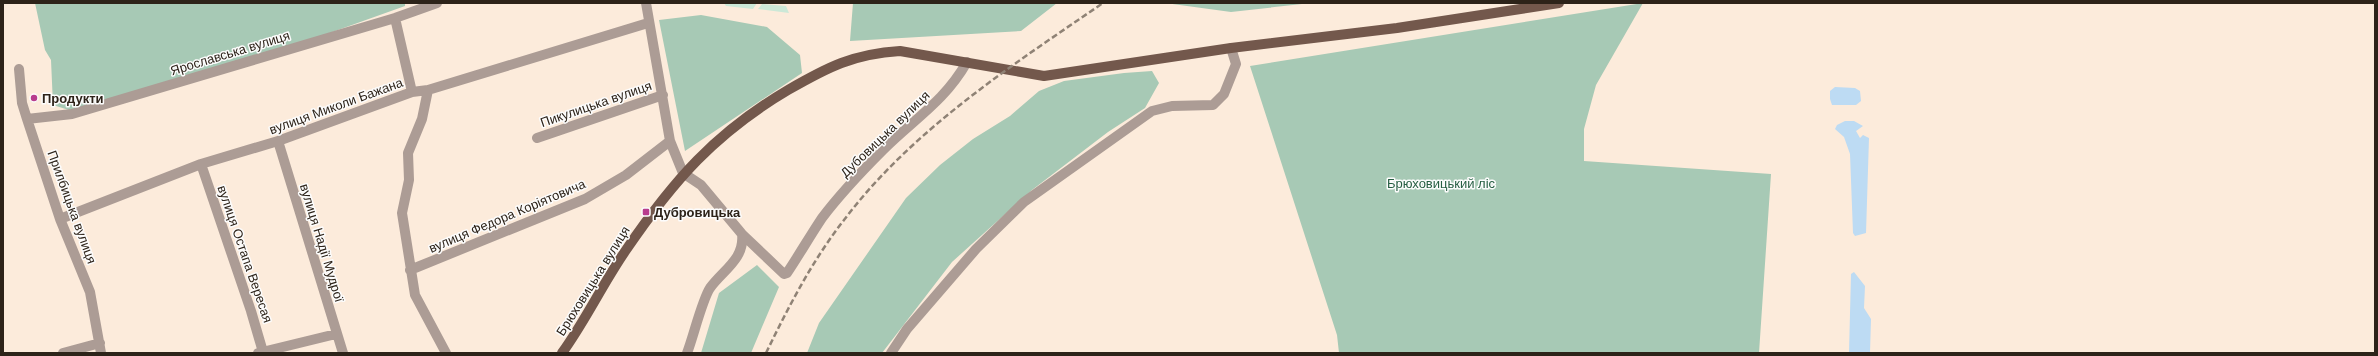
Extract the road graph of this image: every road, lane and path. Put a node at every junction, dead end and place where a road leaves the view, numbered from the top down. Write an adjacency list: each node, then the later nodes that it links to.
1 (437, 3): 4 (street, Ярославська вулиця)
2 (646, 3): 5 (street)
3 (1559, 3): 6 (main road, Брюховицька вулиця)
4 (396, 18): 10 (street); 12 (street, Ярославська вулиця)
5 (648, 23): 9 (street, вулиця Миколи Бажана); 11 (street)
6 (1231, 48): 7 (main road, Брюховицька вулиця); 29 (street)
7 (967, 62): 17 (main road, Брюховицька вулиця); 19 (street, Дубовицька вулиця)
8 (19, 69): 12 (street, Прилбицька вулиця)
9 (428, 90): 10 (street, вулиця Миколи Бажана); 20 (street)
10 (412, 92): 14 (street, вулиця Миколи Бажана)
11 (664, 95): 13 (street, Пикулицька вулиця); 15 (street)
12 (27, 119): 18 (street, Прилбицька вулиця)
13 (536, 138)
14 (278, 141): 16 (street, вулиця Миколи Бажана); 21 (street, вулиця Надії Мудрої)
15 (670, 141): 17 (street); 20 (street, вулиця Федора Коріятовича)
16 (200, 164): 18 (street, вулиця Миколи Бажана); 23 (street, вулиця Остапа Вересая)
17 (683, 173): 19 (street, Дубовицька вулиця); 27 (main road, Брюховицька вулиця)
18 (60, 219): 22 (street, Прилбицька вулиця)
19 (742, 234): 28 (street)
20 (410, 270): 26 (street)
21 (336, 334): 23 (street); 25 (street, вулиця Надії Мудрої)
22 (100, 348): 24 (street)
23 (260, 352)
24 (63, 353)
25 (342, 353)
26 (446, 353)
27 (562, 353)
28 (688, 353)
29 (891, 353)

